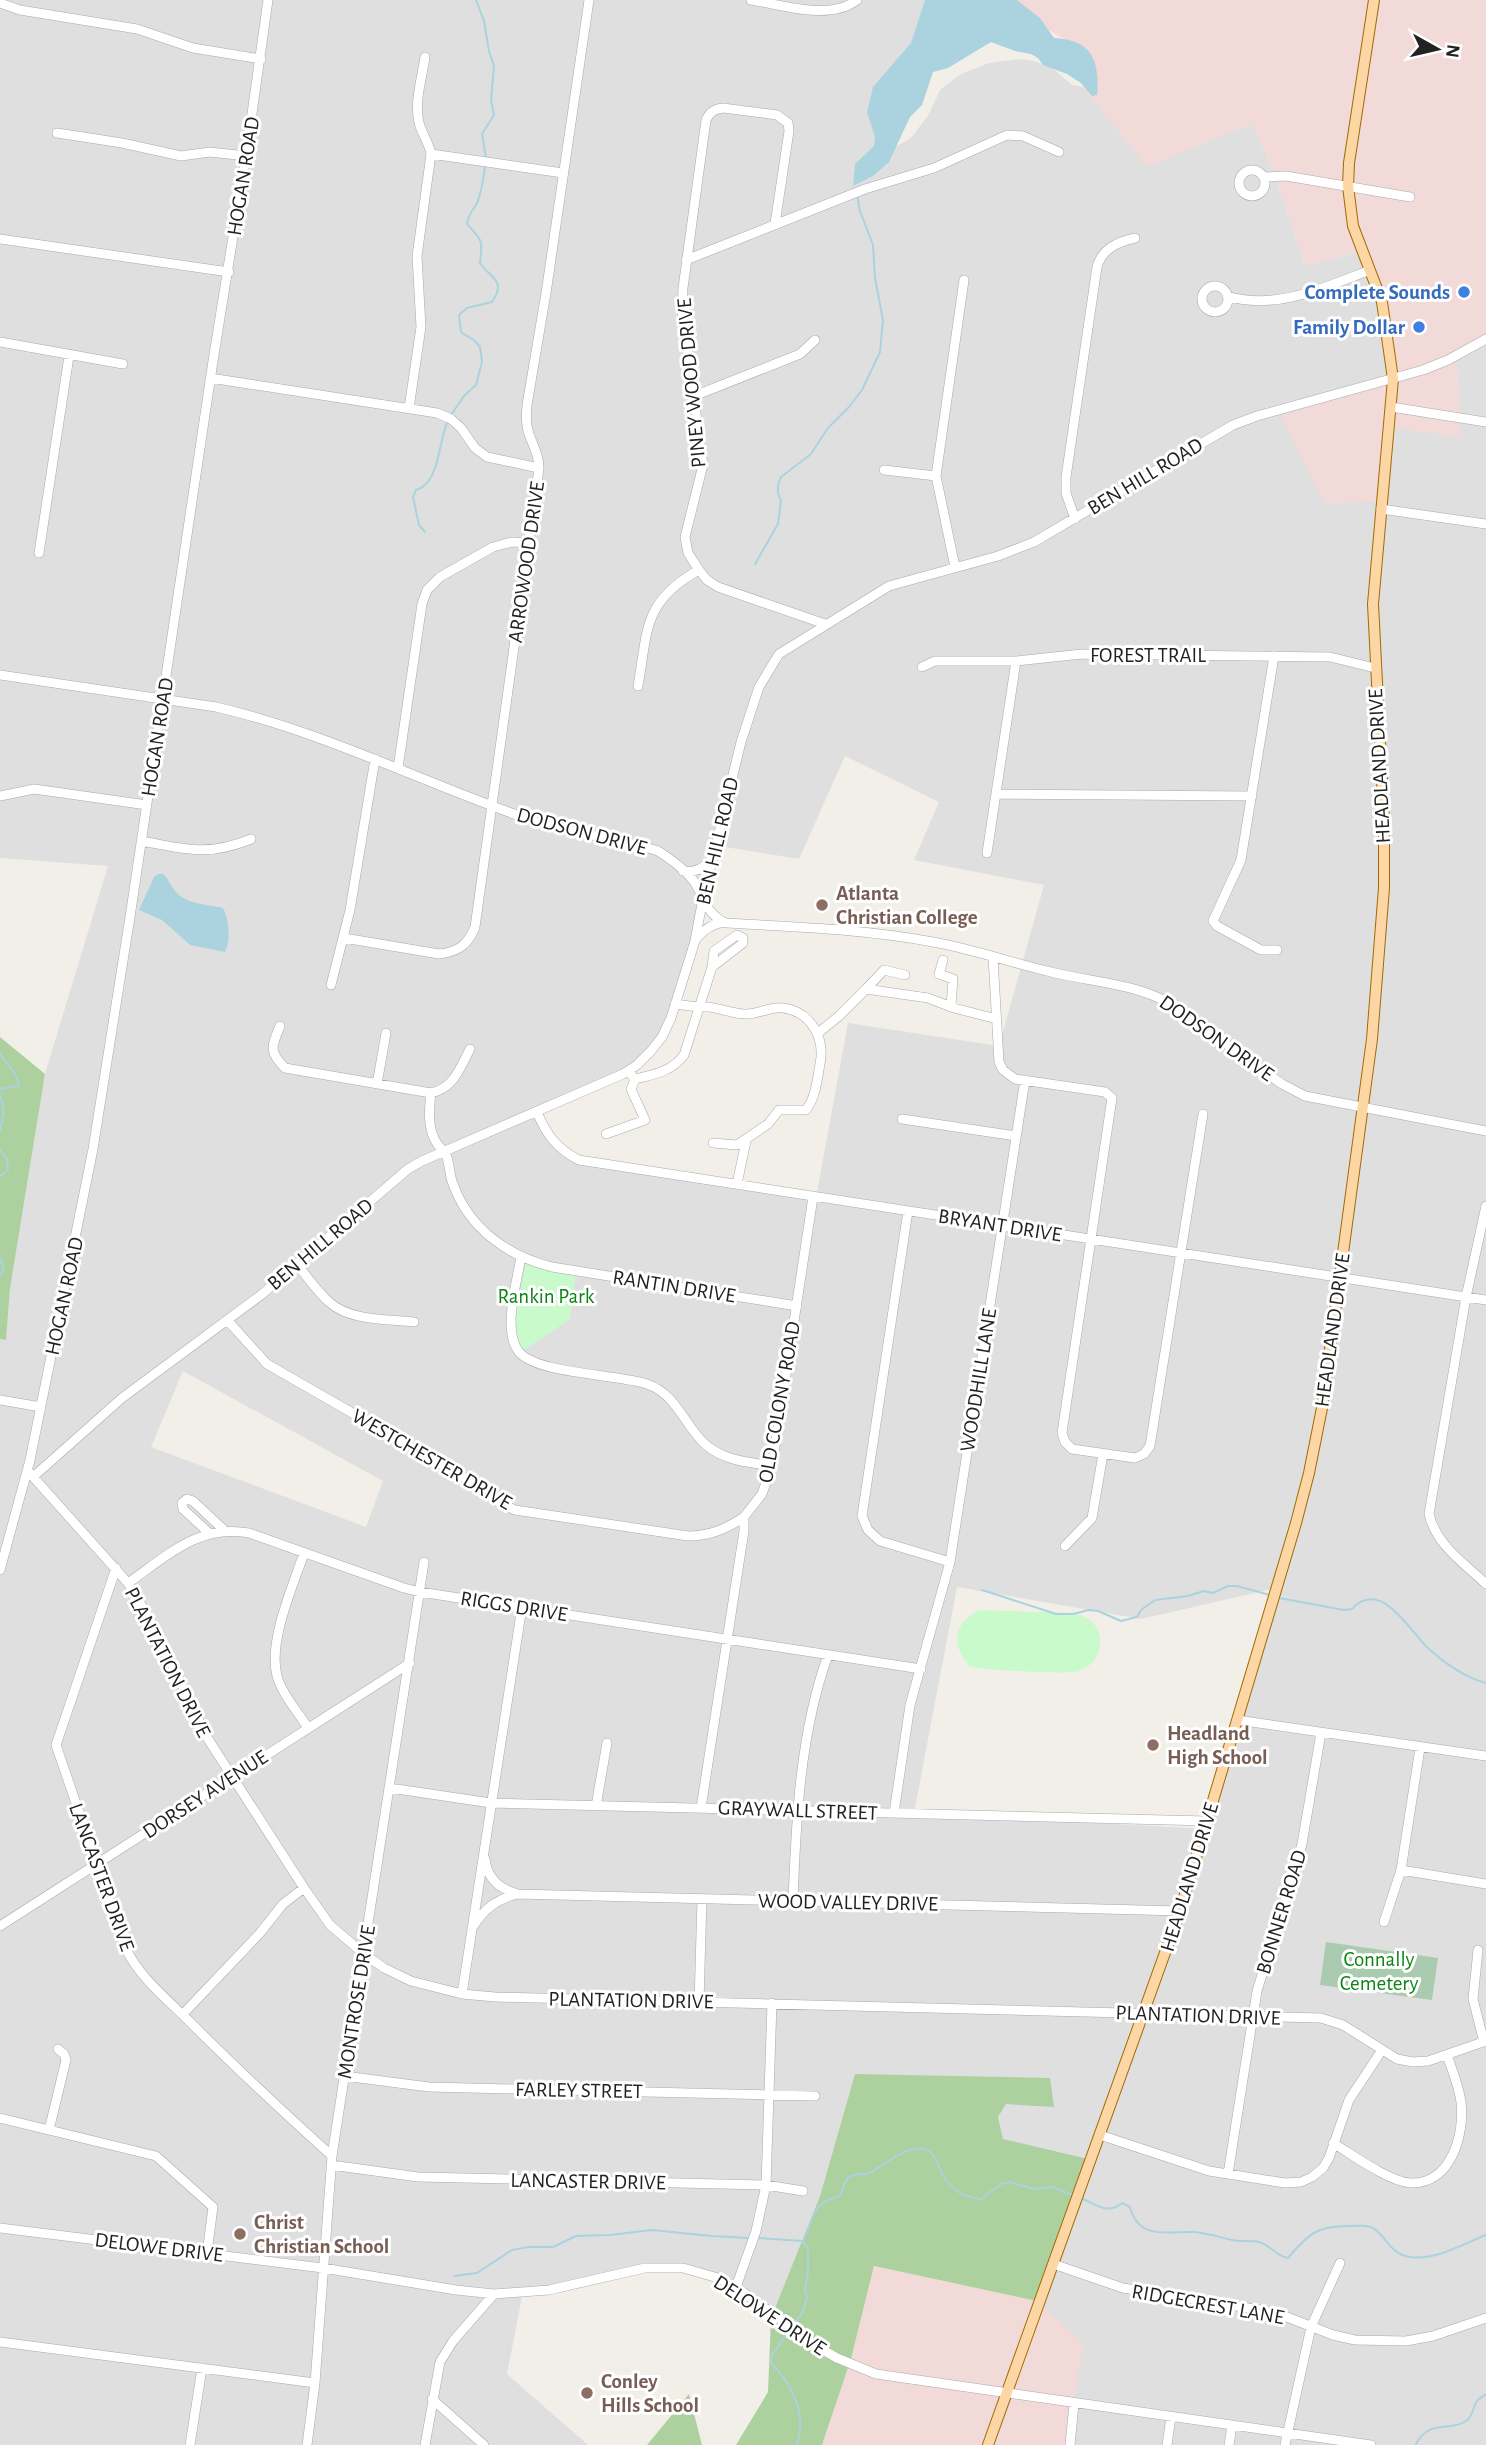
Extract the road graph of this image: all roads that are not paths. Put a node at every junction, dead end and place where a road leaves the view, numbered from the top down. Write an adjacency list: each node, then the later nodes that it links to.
1 (268, 0): 8 (street, HOGAN ROAD)
2 (589, 0): 13 (street, ARROWOOD DRIVE)
3 (751, 0): 4 (street)
4 (857, 0)
5 (1374, 0): 15 (main road, HEADLAND DRIVE)
6 (0, 3): 8 (street)
7 (425, 57): 11 (street)
8 (261, 59): 12 (street, HOGAN ROAD)
9 (58, 133): 12 (street)
10 (1059, 152): 17 (street)
11 (431, 154): 13 (street); 34 (street)
12 (246, 156): 22 (street, HOGAN ROAD)
13 (563, 173): 36 (street, ARROWOOD DRIVE)
14 (1264, 177): 15 (street)
15 (1348, 186): 16 (street); 21 (main road, HEADLAND DRIVE)
16 (1410, 197)
17 (775, 224): 20 (street); 20 (street, PINEY WOOD DRIVE)
18 (1135, 238): 40 (street)
19 (0, 239): 22 (street)
20 (686, 260): 32 (street, PINEY WOOD DRIVE)
21 (1370, 270): 24 (street); 31 (main road, HEADLAND DRIVE)
22 (229, 272): 30 (street, HOGAN ROAD)
23 (964, 280): 38 (street)
24 (1227, 296)
25 (1486, 339): 31 (street, BEN HILL ROAD)
26 (814, 340): 32 (street)
27 (0, 342): 28 (street)
28 (69, 356): 29 (street); 43 (street)
29 (123, 364)
30 (210, 378): 34 (street); 53 (street, HOGAN ROAD)
31 (1393, 379): 33 (main road, HEADLAND DRIVE); 40 (street, BEN HILL ROAD)
32 (694, 396): 45 (street, PINEY WOOD DRIVE)
33 (1391, 407): 35 (street); 39 (main road, HEADLAND DRIVE)
34 (409, 408): 36 (street)
35 (1486, 422)
36 (539, 467): 42 (street, ARROWOOD DRIVE)
37 (884, 470): 38 (street)
38 (936, 476): 44 (street)
39 (1381, 509): 41 (street); 50 (main road, HEADLAND DRIVE)
40 (1074, 519): 44 (street, BEN HILL ROAD)
41 (1486, 524)
42 (529, 543): 55 (street); 60 (street, ARROWOOD DRIVE)
43 (39, 553)
44 (955, 567): 46 (street, BEN HILL ROAD)
45 (699, 570): 46 (street); 52 (street)
46 (825, 624): 64 (street, BEN HILL ROAD)
47 (1274, 656): 48 (street, FOREST TRAIL); 50 (street, FOREST TRAIL); 58 (street)
48 (1016, 661): 49 (street, FOREST TRAIL); 56 (street)
49 (922, 667)
50 (1375, 668): 90 (main road, HEADLAND DRIVE)
51 (0, 675): 53 (street, DODSON DRIVE)
52 (638, 686)
53 (163, 699): 54 (street, DODSON DRIVE); 59 (street, HOGAN ROAD)
54 (375, 760): 55 (street, DODSON DRIVE); 68 (street)
55 (397, 768): 60 (street, DODSON DRIVE)
56 (996, 794): 58 (street); 63 (street)
57 (0, 796): 59 (street)
58 (1252, 796): 70 (street)
59 (146, 805): 62 (street, HOGAN ROAD)
60 (492, 806): 65 (street, DODSON DRIVE); 68 (street, ARROWOOD DRIVE)
61 (251, 839): 62 (street)
62 (141, 841): 116 (street, HOGAN ROAD)
63 (987, 853)
64 (713, 858): 65 (street); 66 (street, BEN HILL ROAD)
65 (683, 871): 66 (street, DODSON DRIVE)
66 (704, 898): 67 (street, DODSON DRIVE); 69 (street, BEN HILL ROAD)
67 (723, 922): 69 (street); 71 (street, DODSON DRIVE)
68 (344, 938): 75 (street)
69 (695, 941): 77 (street, BEN HILL ROAD)
70 (1277, 950)
71 (993, 957): 80 (street); 90 (street, DODSON DRIVE)
72 (943, 960): 78 (street)
73 (712, 967): 79 (street)
74 (905, 975): 76 (street)
75 (331, 985)
76 (866, 989): 78 (street); 83 (street)
77 (675, 1004): 79 (street); 85 (street, BEN HILL ROAD)
78 (951, 1007): 80 (street)
79 (698, 1008): 83 (street); 86 (street)
80 (997, 1020): 87 (street)
81 (280, 1026): 88 (street)
82 (386, 1033): 88 (street)
83 (818, 1033): 97 (street)
84 (470, 1049): 89 (street)
85 (628, 1071): 86 (street); 91 (street, BEN HILL ROAD)
86 (635, 1079): 95 (street)
87 (1024, 1080): 96 (street, WOODHILL LANE); 105 (street)
88 (377, 1084): 89 (street)
89 (431, 1093): 99 (street, RANTIN DRIVE)
90 (1363, 1109): 94 (street, DODSON DRIVE); 109 (main road, HEADLAND DRIVE)
91 (537, 1112): 99 (street, BEN HILL ROAD); 100 (street, BRYANT DRIVE)
92 (1203, 1114): 106 (street)
93 (902, 1119): 96 (street)
94 (1486, 1131)
95 (606, 1134)
96 (1016, 1136): 104 (street, WOODHILL LANE)
97 (746, 1141): 98 (street); 100 (street)
98 (713, 1143)
99 (445, 1151): 107 (street, RANTIN DRIVE); 108 (street, BEN HILL ROAD)
100 (737, 1184): 101 (street, BRYANT DRIVE)
101 (813, 1197): 103 (street, BRYANT DRIVE); 112 (street, OLD COLONY ROAD)
102 (1486, 1206): 110 (street)
103 (908, 1211): 104 (street, BRYANT DRIVE); 127 (street)
104 (1002, 1225): 105 (street, BRYANT DRIVE); 127 (street, WOODHILL LANE)
105 (1092, 1239): 106 (street, BRYANT DRIVE); 117 (street)
106 (1181, 1252): 109 (street, BRYANT DRIVE); 117 (street)
107 (521, 1257): 112 (street, RANTIN DRIVE); 118 (street)
108 (297, 1264): 113 (street, BEN HILL ROAD); 114 (street)
109 (1340, 1276): 110 (street, BRYANT DRIVE); 138 (main road, HEADLAND DRIVE)
110 (1466, 1297): 111 (street, BRYANT DRIVE); 131 (street)
111 (1486, 1300)
112 (797, 1306): 118 (street, OLD COLONY ROAD)
113 (228, 1321): 119 (street, BEN HILL ROAD); 120 (street, WESTCHESTER DRIVE)
114 (414, 1322)
115 (0, 1400): 116 (street)
116 (41, 1407): 119 (street, HOGAN ROAD)
117 (1103, 1454): 123 (street)
118 (772, 1466): 120 (street, OLD COLONY ROAD)
119 (30, 1474): 125 (street); 128 (street, PLANTATION DRIVE)
120 (744, 1517): 134 (street, OLD COLONY ROAD)
121 (224, 1531): 122 (street, RIGGS DRIVE); 122 (street); 124 (street, RIGGS DRIVE)
122 (209, 1533): 130 (street, RIGGS DRIVE)
123 (1065, 1546)
124 (304, 1553): 132 (street, RIGGS DRIVE); 139 (street)
125 (2, 1559): 129 (street)
126 (425, 1562): 132 (street, MONTROSE DRIVE)
127 (950, 1562): 137 (street, WOODHILL LANE)
128 (116, 1568): 130 (street, PLANTATION DRIVE); 153 (street, LANCASTER DRIVE)
129 (0, 1570)
130 (128, 1583): 144 (street, PLANTATION DRIVE)
131 (1486, 1584)
132 (420, 1592): 133 (street, RIGGS DRIVE); 136 (street, MONTROSE DRIVE)
133 (522, 1608): 134 (street, RIGGS DRIVE); 146 (street)
134 (727, 1640): 135 (street, RIGGS DRIVE); 148 (street, OLD COLONY ROAD)
135 (828, 1655): 137 (street, RIGGS DRIVE); 149 (street)
136 (410, 1663): 139 (street, DORSEY AVENUE); 145 (street, MONTROSE DRIVE)
137 (921, 1669): 150 (street, WOODHILL LANE)
138 (1237, 1720): 140 (street); 151 (main road, HEADLAND DRIVE)
139 (308, 1728): 144 (street, DORSEY AVENUE)
140 (1321, 1733): 142 (street); 171 (street, BONNER ROAD)
141 (607, 1743): 147 (street)
142 (1420, 1748): 143 (street); 154 (street)
143 (1486, 1756)
144 (232, 1777): 153 (street, DORSEY AVENUE); 156 (street, PLANTATION DRIVE)
145 (390, 1788): 146 (street, GRAYWALL STREET); 165 (street, MONTROSE DRIVE)
146 (491, 1803): 147 (street, GRAYWALL STREET); 152 (street)
147 (596, 1805): 148 (street, GRAYWALL STREET)
148 (702, 1808): 149 (street, GRAYWALL STREET)
149 (796, 1810): 150 (street, GRAYWALL STREET); 159 (street)
150 (894, 1813): 151 (street, GRAYWALL STREET)
151 (1207, 1821): 160 (main road, HEADLAND DRIVE)
152 (486, 1833): 157 (street); 163 (street)
153 (96, 1864): 162 (street, DORSEY AVENUE); 170 (street, LANCASTER DRIVE)
154 (1401, 1870): 155 (street); 161 (street)
155 (1486, 1884)
156 (304, 1888): 165 (street, PLANTATION DRIVE); 170 (street)
157 (517, 1894): 158 (street, WOOD VALLEY DRIVE); 163 (street, WOOD VALLEY DRIVE)
158 (702, 1899): 159 (street, WOOD VALLEY DRIVE); 167 (street)
159 (793, 1901): 160 (street, WOOD VALLEY DRIVE)
160 (1180, 1911): 169 (main road, HEADLAND DRIVE)
161 (1384, 1922)
162 (0, 1926)
163 (472, 1928): 166 (street)
164 (1478, 1950): 172 (street)
165 (364, 1954): 166 (street, PLANTATION DRIVE); 176 (street, MONTROSE DRIVE)
166 (461, 1994): 167 (street, PLANTATION DRIVE)
167 (699, 2002): 168 (street, PLANTATION DRIVE)
168 (772, 2003): 169 (street, PLANTATION DRIVE); 177 (street)
169 (1144, 2013): 171 (street, PLANTATION DRIVE); 181 (main road, HEADLAND DRIVE)
170 (183, 2014): 183 (street, LANCASTER DRIVE)
171 (1252, 2016): 174 (street, PLANTATION DRIVE); 184 (street, BONNER ROAD)
172 (1485, 2041): 175 (street, PLANTATION DRIVE)
173 (58, 2049): 180 (street)
174 (1382, 2050): 175 (street, PLANTATION DRIVE); 182 (street)
175 (1447, 2055): 182 (street)
176 (344, 2076): 177 (street, FARLEY STREET); 183 (street, MONTROSE DRIVE)
177 (770, 2095): 178 (street, FARLEY STREET); 185 (street)
178 (815, 2096)
179 (0, 2118): 180 (street)
180 (49, 2130): 188 (street)
181 (1100, 2135): 184 (street); 190 (main road, HEADLAND DRIVE)
182 (1333, 2143): 184 (street)
183 (331, 2161): 185 (street, LANCASTER DRIVE); 191 (street, MONTROSE DRIVE)
184 (1228, 2174)
185 (766, 2185): 186 (street, LANCASTER DRIVE); 192 (street)
186 (803, 2191)
187 (0, 2228): 188 (street, DELOWE DRIVE)
188 (207, 2253): 191 (street, DELOWE DRIVE)
189 (1340, 2263): 195 (street)
190 (1053, 2264): 195 (street, RIDGECREST LANE); 199 (main road, HEADLAND DRIVE)
191 (323, 2268): 193 (street, DELOWE DRIVE); 198 (street, MONTROSE DRIVE)
192 (736, 2287): 193 (street, DELOWE DRIVE); 199 (street, DELOWE DRIVE)
193 (494, 2294): 200 (street)
194 (1486, 2318): 195 (street, RIDGECREST LANE)
195 (1311, 2328): 204 (street)
196 (0, 2342): 197 (street)
197 (202, 2368): 198 (street); 205 (street)
198 (314, 2383): 206 (street, MONTROSE DRIVE)
199 (1006, 2394): 201 (street, DELOWE DRIVE); 209 (main road, HEADLAND DRIVE)
200 (432, 2399): 207 (street); 208 (street)
201 (1074, 2404): 202 (street, DELOWE DRIVE); 210 (street)
202 (1171, 2417): 203 (street, DELOWE DRIVE); 211 (street)
203 (1232, 2426): 204 (street, DELOWE DRIVE); 212 (street)
204 (1287, 2433): 213 (street); 214 (street, DELOWE DRIVE)
205 (190, 2445)
206 (307, 2445)
207 (425, 2445)
208 (484, 2445)
209 (988, 2445)
210 (1070, 2445)
211 (1167, 2445)
212 (1229, 2445)
213 (1285, 2445)
214 (1371, 2445)

